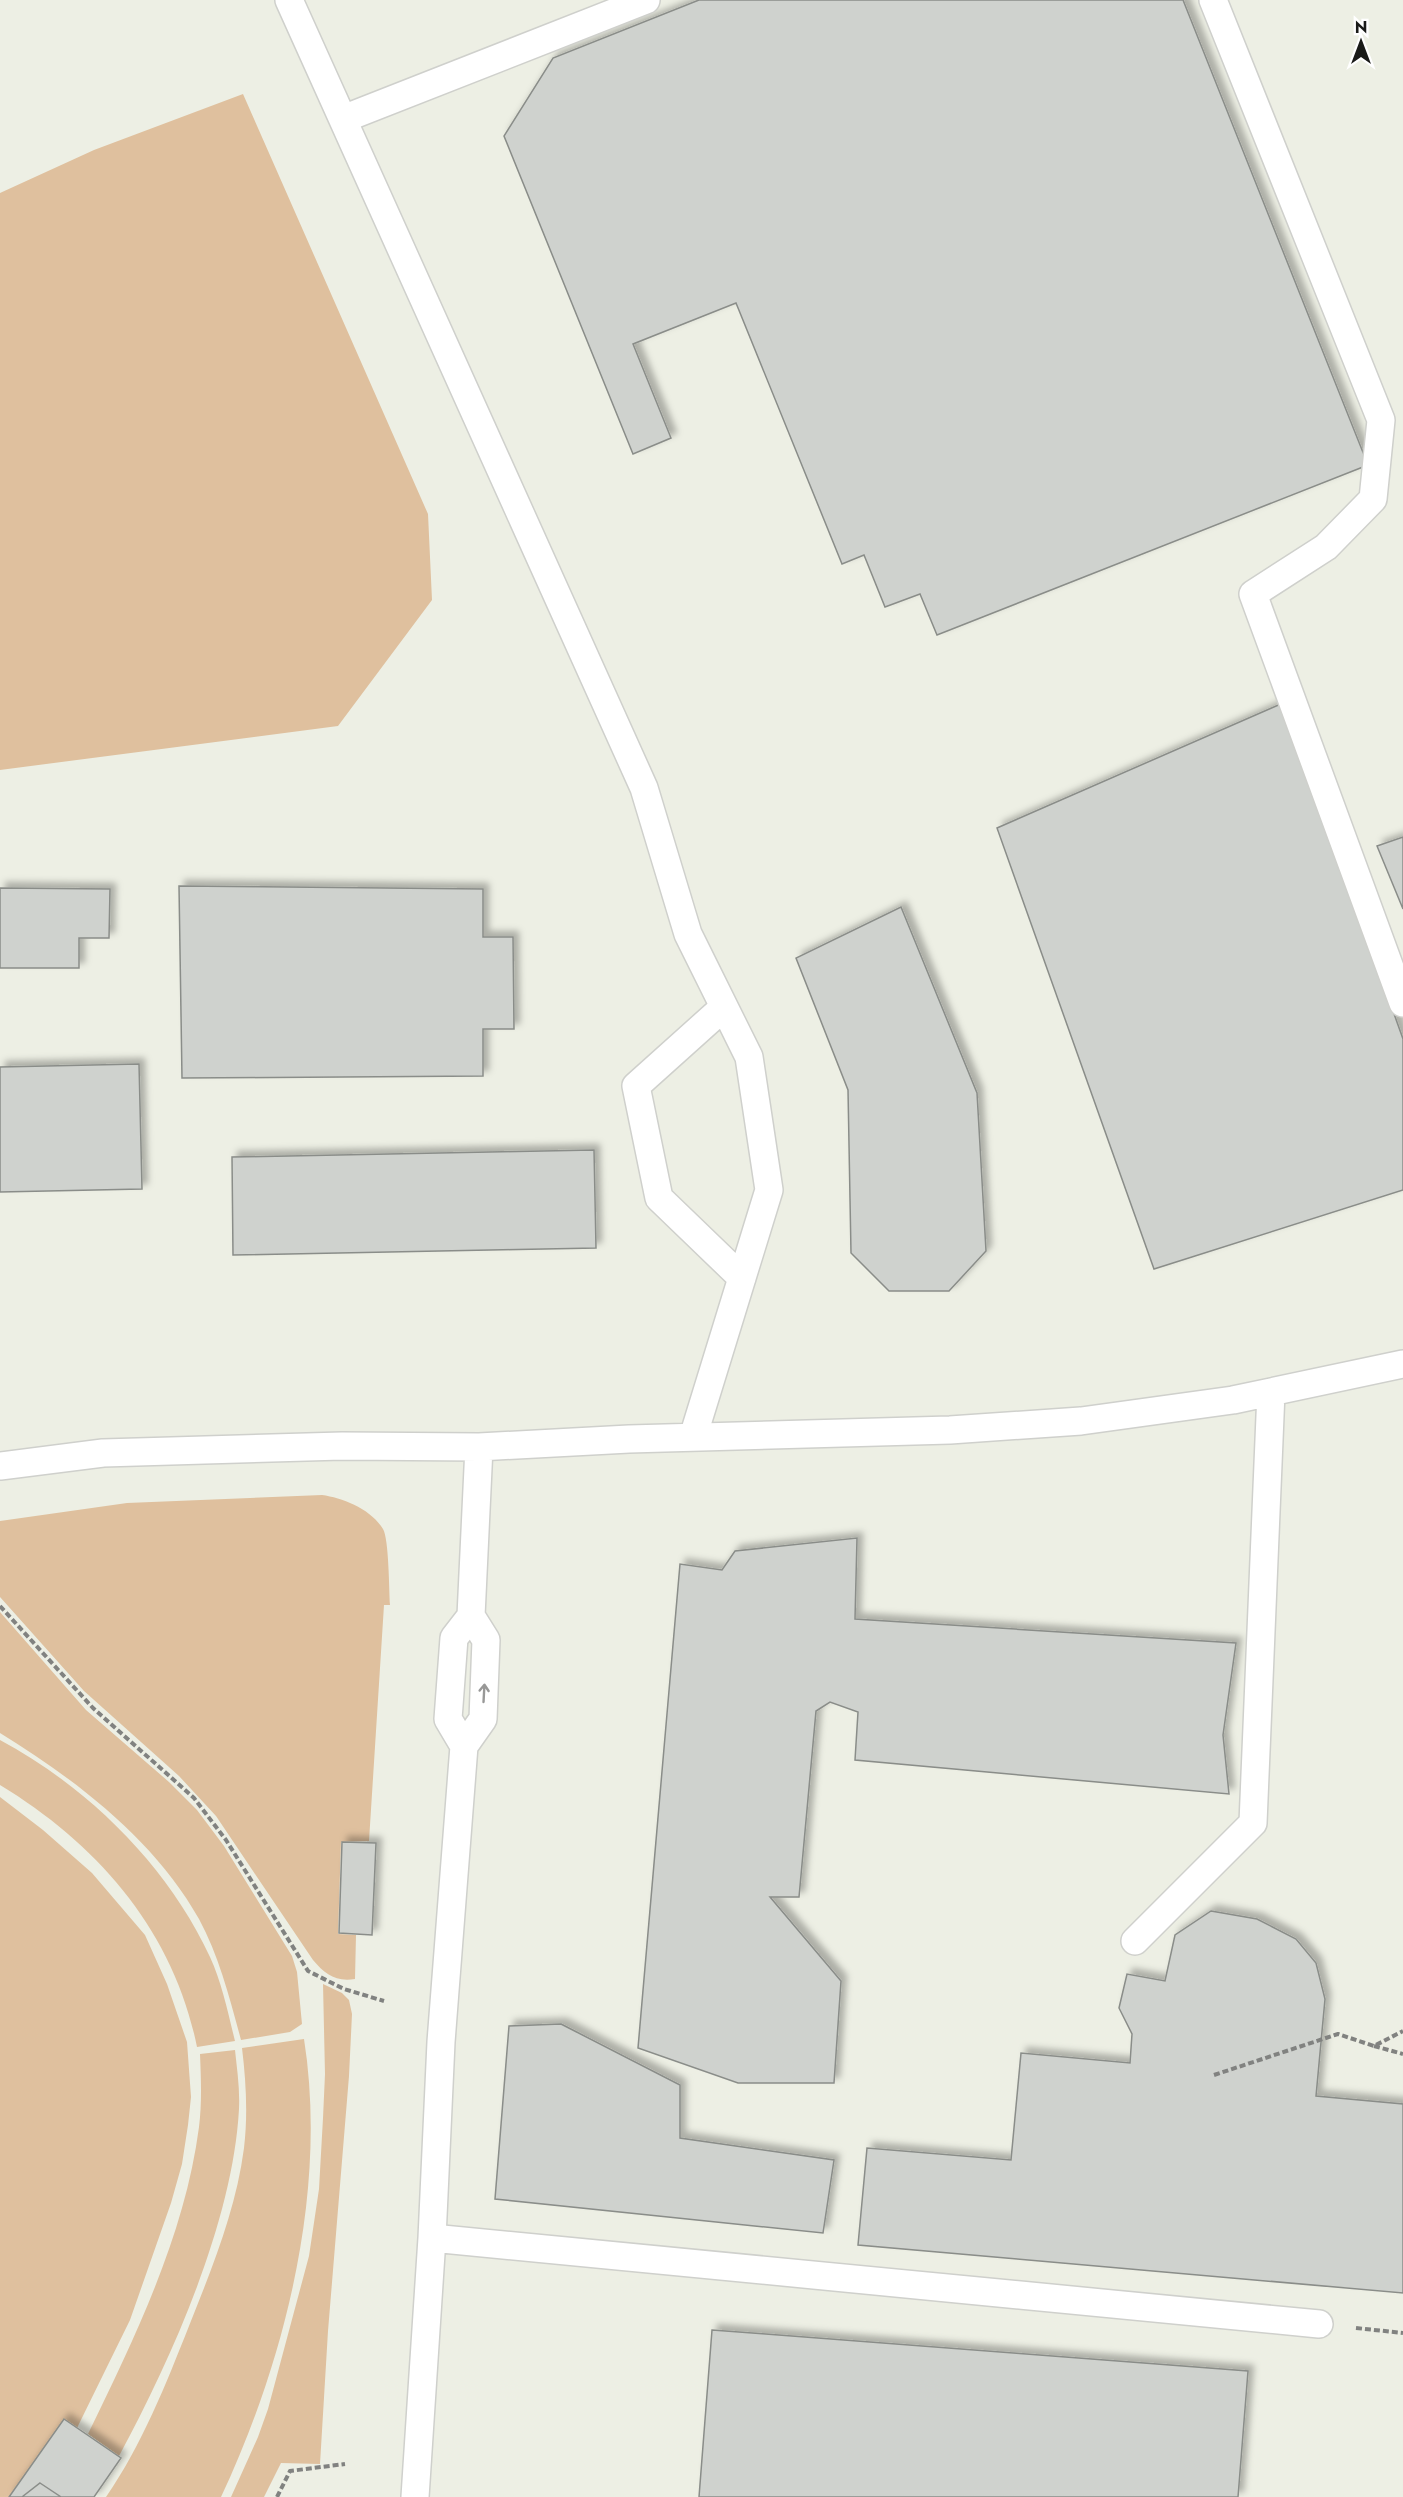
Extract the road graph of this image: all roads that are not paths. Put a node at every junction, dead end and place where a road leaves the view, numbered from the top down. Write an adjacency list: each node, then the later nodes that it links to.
1 (289, 0): 4 (lane)
2 (646, 0): 4 (lane)
3 (1213, 0): 5 (lane)
4 (342, 119): 6 (lane)
5 (1403, 1003)
6 (724, 1007): 7 (lane); 7 (lane)
7 (742, 1278): 10 (lane)
8 (1403, 1364): 9 (lane)
9 (1271, 1392): 10 (lane); 13 (lane)
10 (693, 1437): 11 (lane)
11 (479, 1447): 12 (lane); 14 (lane)
12 (0, 1466)
13 (1135, 1941)
14 (432, 2238): 15 (lane); 16 (lane)
15 (1319, 2324)
16 (414, 2497)

